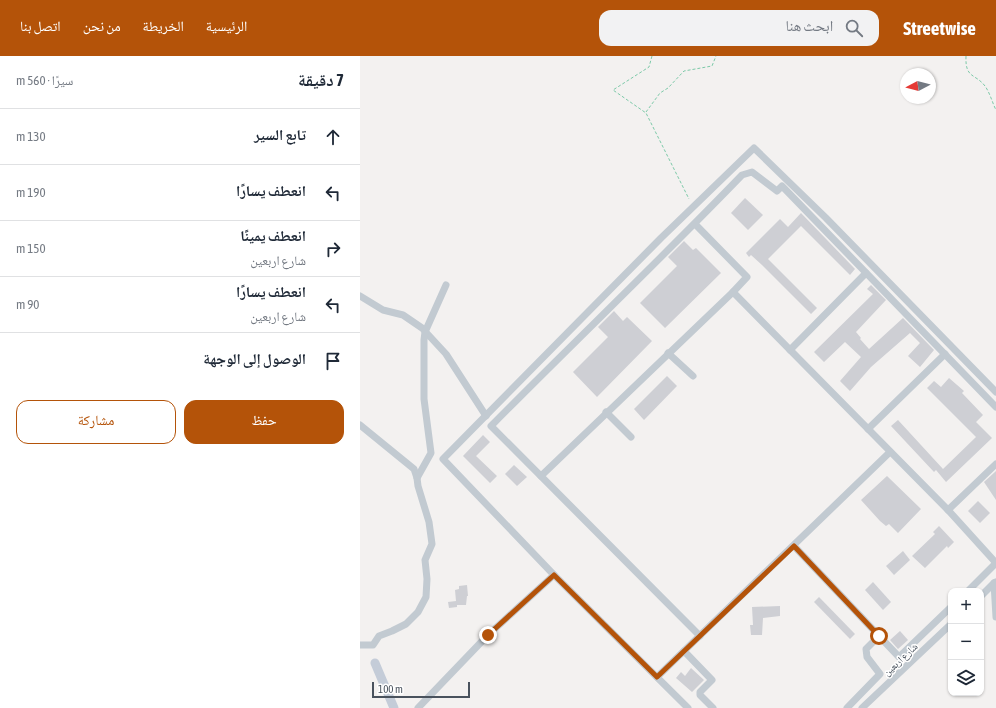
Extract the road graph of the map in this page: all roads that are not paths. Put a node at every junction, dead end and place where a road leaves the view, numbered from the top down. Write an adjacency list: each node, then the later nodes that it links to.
1 (695, 224): 2 (street); 4 (street); 20 (street)
2 (866, 273): 7 (street); 9 (street)
3 (446, 285): 6 (street)
4 (732, 292): 7 (street); 8 (street)
5 (360, 296): 6 (street)
6 (425, 332): 14 (street); 21 (street)
7 (790, 350): 16 (street)
8 (668, 353): 10 (street); 13 (street)
9 (945, 354): 12 (street); 16 (street)
10 (693, 376)
11 (996, 392): 14 (street)
12 (996, 407)
13 (606, 412): 17 (street); 20 (street)
14 (486, 416): 25 (street)
15 (360, 425): 21 (street)
16 (868, 429): 18 (street)
17 (632, 437)
18 (890, 452): 22 (street); 23 (street)
19 (996, 464): 22 (street)
20 (541, 476): 32 (street)
21 (417, 478): 34 (street)
22 (948, 510): 24 (street)
23 (794, 546): 32 (street); 33 (street)
24 (996, 563): 27 (street)
25 (554, 575): 37 (street); 39 (street)
26 (995, 583): 28 (street); 30 (street)
27 (971, 588)
28 (984, 593)
29 (948, 610): 33 (street)
30 (996, 617)
31 (948, 627): 43 (street, شارع اربعين)
32 (700, 636): 35 (street)
33 (879, 636): 42 (street)
34 (360, 645)
35 (684, 651): 37 (street); 41 (street)
36 (375, 663): 38 (main road)
37 (657, 677): 40 (street)
38 (394, 708)
39 (418, 708)
40 (688, 708)
41 (713, 708)
42 (847, 708)
43 (862, 708)

